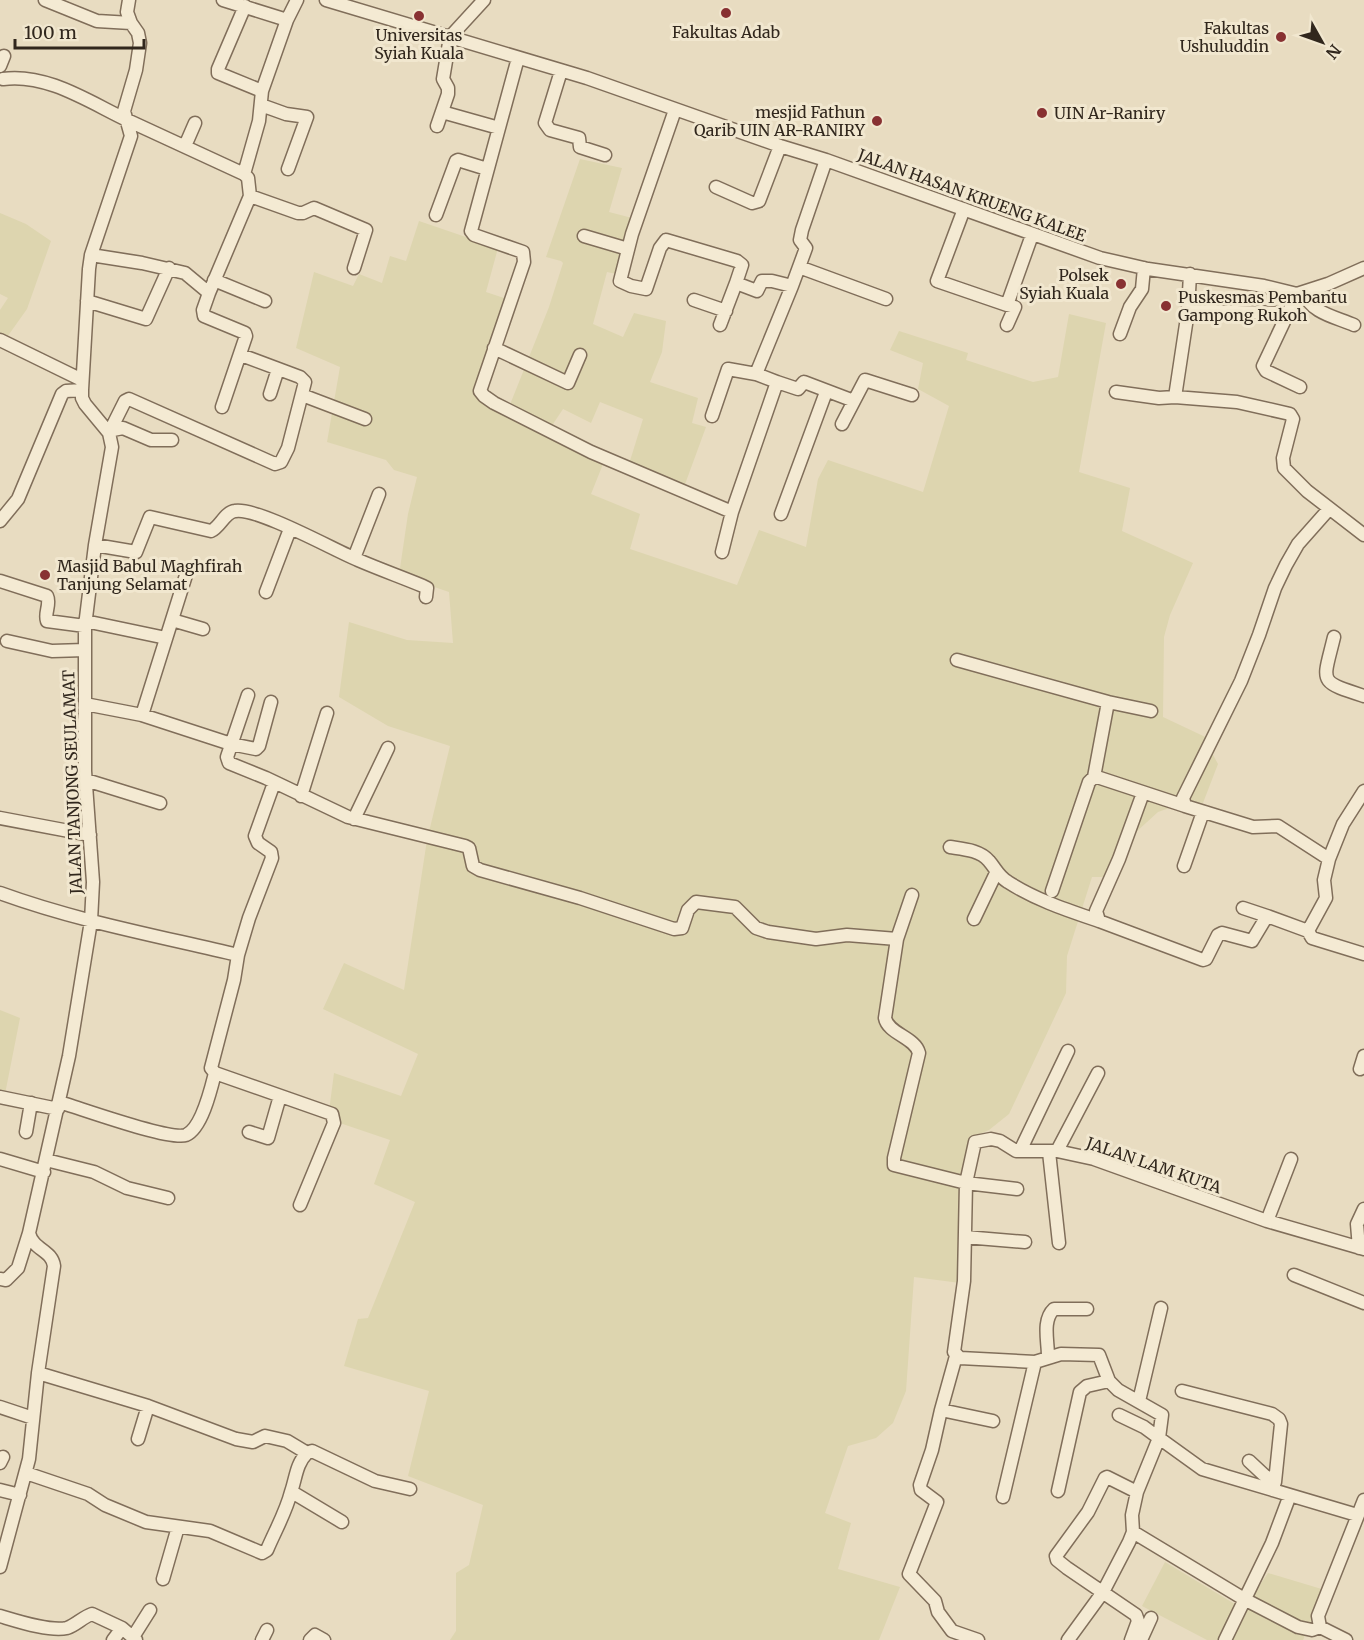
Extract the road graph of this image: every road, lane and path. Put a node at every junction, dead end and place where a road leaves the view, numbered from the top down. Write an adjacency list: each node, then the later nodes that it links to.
1 (45, 0): 9 (street)
2 (129, 0): 9 (street)
3 (223, 0): 7 (street)
4 (297, 0): 8 (street)
5 (484, 0): 10 (street)
6 (332, 1): 10 (street, JALAN HASAN KRUENG KALEE)
7 (245, 6): 8 (street); 14 (street)
8 (287, 20): 14 (street)
9 (131, 23): 18 (street)
10 (450, 37): 11 (street, JALAN HASAN KRUENG KALEE); 17 (street)
11 (518, 58): 12 (street, JALAN HASAN KRUENG KALEE); 21 (street)
12 (561, 72): 16 (street, JALAN HASAN KRUENG KALEE); 24 (street)
13 (1, 83): 18 (street)
14 (262, 91): 15 (street)
15 (261, 105): 26 (street); 28 (street)
16 (675, 110): 23 (street, JALAN HASAN KRUENG KALEE); 35 (street)
17 (442, 112): 20 (street); 21 (street)
18 (126, 119): 22 (street); 36 (street)
19 (195, 123): 22 (street)
20 (437, 126)
21 (499, 128): 27 (street)
22 (185, 146): 28 (street)
23 (780, 146): 25 (street, JALAN HASAN KRUENG KALEE); 29 (street)
24 (605, 155)
25 (826, 160): 31 (street, JALAN HASAN KRUENG KALEE); 37 (street)
26 (288, 169)
27 (488, 169): 32 (street); 61 (street)
28 (244, 174): 30 (street)
29 (716, 188)
30 (250, 196): 39 (street); 43 (street)
31 (964, 209): 33 (street, JALAN HASAN KRUENG KALEE); 52 (street)
32 (436, 215)
33 (1032, 234): 40 (street, JALAN HASAN KRUENG KALEE); 52 (street)
34 (584, 236): 35 (street)
35 (628, 249): 44 (street)
36 (91, 255): 38 (street); 50 (street)
37 (799, 267): 45 (street); 48 (street)
38 (169, 268): 46 (street); 50 (street)
39 (354, 268)
40 (1144, 268): 42 (street, JALAN HASAN KRUENG KALEE); 59 (street)
41 (1364, 268): 47 (street)
42 (1190, 274): 47 (street, JALAN HASAN KRUENG KALEE); 54 (street)
43 (214, 280): 46 (street); 51 (street)
44 (736, 283): 45 (street); 53 (street)
45 (792, 286): 65 (street)
46 (209, 293): 62 (street)
47 (1300, 293): 55 (street); 58 (street)
48 (886, 299)
49 (694, 300): 53 (street)
50 (87, 301): 67 (street)
51 (265, 302)
52 (1007, 305): 57 (street)
53 (726, 311): 56 (street)
54 (1188, 311): 55 (street); 74 (street)
55 (1288, 314): 68 (street)
56 (720, 325)
57 (1007, 325)
58 (1354, 325)
59 (1120, 333)
60 (0, 340): 67 (street)
61 (494, 348): 63 (street); 84 (street)
62 (241, 355): 64 (street); 76 (street)
63 (580, 355)
64 (278, 369): 71 (street); 72 (street)
65 (756, 374): 66 (street); 77 (street)
66 (777, 382): 69 (street); 84 (street)
67 (82, 385): 80 (street); 86 (street)
68 (1300, 387)
69 (826, 392): 75 (street); 85 (street)
70 (1116, 392): 74 (street)
71 (270, 394)
72 (302, 395): 78 (street); 80 (street)
73 (912, 395): 75 (street)
74 (1175, 397): 83 (street)
75 (854, 401): 79 (street)
76 (222, 407)
77 (712, 416)
78 (365, 419)
79 (842, 424)
80 (111, 432): 81 (street); 89 (street, JALAN TANJONG SEULAMAT)
81 (172, 440)
82 (379, 494): 91 (street)
83 (1329, 509): 88 (street); 121 (street)
84 (732, 512): 90 (street)
85 (782, 514)
86 (0, 521)
87 (290, 529): 89 (street); 91 (street); 94 (street)
88 (1364, 535)
89 (95, 544): 97 (street, JALAN TANJONG SEULAMAT)
90 (722, 552)
91 (354, 558): 95 (street)
92 (187, 572): 96 (street)
93 (0, 581): 97 (street)
94 (266, 592)
95 (426, 597)
96 (172, 620): 98 (street); 100 (street)
97 (85, 623): 100 (street); 102 (street, JALAN TANJONG SEULAMAT)
98 (203, 629)
99 (1334, 637): 105 (street)
100 (166, 638): 111 (street)
101 (7, 641): 102 (street)
102 (85, 650): 108 (street, JALAN TANJONG SEULAMAT)
103 (957, 660): 107 (street)
104 (248, 694): 112 (street)
105 (1364, 696)
106 (271, 702): 112 (street)
107 (1108, 702): 109 (street); 114 (street)
108 (85, 705): 111 (street); 115 (street, JALAN TANJONG SEULAMAT)
109 (1151, 711)
110 (327, 713): 119 (street)
111 (142, 715): 112 (street)
112 (231, 744): 116 (street)
113 (388, 748): 124 (street)
114 (1094, 777): 118 (street); 130 (street)
115 (86, 780): 120 (street); 125 (street, JALAN TANJONG SEULAMAT)
116 (274, 783): 119 (street); 141 (street)
117 (1364, 791): 127 (street)
118 (1143, 793): 121 (street); 137 (street)
119 (301, 796): 124 (street)
120 (160, 803)
121 (1185, 806): 122 (street)
122 (1203, 812): 127 (street); 128 (street)
123 (0, 819): 125 (street)
124 (354, 819): 139 (street)
125 (90, 835): 136 (street, JALAN TANJONG SEULAMAT)
126 (950, 847): 129 (street)
127 (1329, 859): 138 (street)
128 (1184, 866)
129 (996, 873): 135 (street); 137 (street)
130 (1052, 891)
131 (0, 893): 136 (street)
132 (912, 895): 139 (street)
133 (1243, 908): 134 (street)
134 (1268, 916): 137 (street); 138 (street)
135 (974, 919)
136 (91, 921): 141 (street); 150 (street, JALAN TANJONG SEULAMAT)
137 (1099, 921)
138 (1308, 931): 140 (street)
139 (897, 939): 158 (street)
140 (1364, 954)
141 (238, 955): 145 (street)
142 (1068, 1051): 153 (street)
143 (1364, 1056): 144 (street)
144 (1360, 1069)
145 (215, 1073): 147 (street); 150 (street)
146 (1098, 1073): 154 (street)
147 (280, 1096): 152 (street); 161 (street)
148 (0, 1099): 149 (street)
149 (31, 1103): 150 (street); 151 (street)
150 (59, 1105): 157 (street, JALAN TANJONG SEULAMAT)
151 (26, 1132)
152 (249, 1132)
153 (1021, 1149): 154 (street, JALAN LAM KUTA); 158 (street, JALAN LAM KUTA)
154 (1053, 1151): 163 (street, JALAN LAM KUTA); 167 (street)
155 (0, 1159): 157 (street)
156 (1291, 1159): 163 (street)
157 (45, 1166): 160 (street); 164 (street, JALAN TANJONG SEULAMAT)
158 (966, 1184): 159 (street); 165 (street)
159 (1017, 1189)
160 (168, 1198)
161 (300, 1205)
162 (1364, 1209): 168 (street)
163 (1267, 1221): 168 (street, JALAN LAM KUTA)
164 (29, 1233): 170 (street, JALAN TANJONG SEULAMAT); 177 (street)
165 (965, 1237): 166 (street); 174 (street)
166 (1025, 1242)
167 (1059, 1242)
168 (1361, 1249)
169 (1294, 1275): 171 (street)
170 (0, 1280)
171 (1364, 1303)
172 (1161, 1308): 180 (street)
173 (1087, 1309): 175 (street)
174 (957, 1356): 176 (street); 183 (street)
175 (1048, 1356): 176 (street); 178 (street)
176 (1035, 1362): 200 (street)
177 (38, 1373): 181 (street); 185 (street)
178 (1109, 1381): 180 (street); 195 (street)
179 (1182, 1391): 192 (street)
180 (1138, 1401): 187 (street)
181 (148, 1406): 188 (street); 189 (street)
182 (0, 1407): 185 (street)
183 (941, 1410): 186 (street); 219 (street)
184 (1119, 1415): 187 (street)
185 (33, 1418): 191 (street)
186 (993, 1421)
187 (1159, 1438): 192 (street); 197 (street)
188 (138, 1439)
189 (307, 1453): 193 (street); 196 (street)
190 (1249, 1461): 192 (street)
191 (26, 1473): 198 (street); 204 (street)
192 (1274, 1486): 199 (street)
193 (410, 1489)
194 (0, 1490): 198 (street)
195 (1058, 1491)
196 (292, 1492): 203 (street); 204 (street)
197 (1137, 1492): 205 (street); 208 (street)
198 (20, 1495): 206 (street)
199 (1290, 1495): 202 (street); 209 (street)
200 (1003, 1497)
201 (1364, 1500): 202 (street)
202 (1357, 1515): 213 (street)
203 (342, 1522)
204 (178, 1527): 207 (street)
205 (1133, 1532): 208 (street); 209 (street)
206 (1, 1559)
207 (163, 1579)
208 (1103, 1592): 220 (street); 221 (street)
209 (1244, 1599): 213 (street); 223 (street)
210 (150, 1610): 215 (street)
211 (0, 1616): 214 (street)
212 (1150, 1618): 222 (street)
213 (1320, 1627): 224 (street)
214 (122, 1628): 215 (street); 216 (street)
215 (134, 1638)
216 (113, 1640)
217 (310, 1640): 218 (street)
218 (324, 1640)
219 (978, 1640)
220 (1068, 1640)
221 (1131, 1640)
222 (1141, 1640)
223 (1225, 1640)
224 (1346, 1640)

